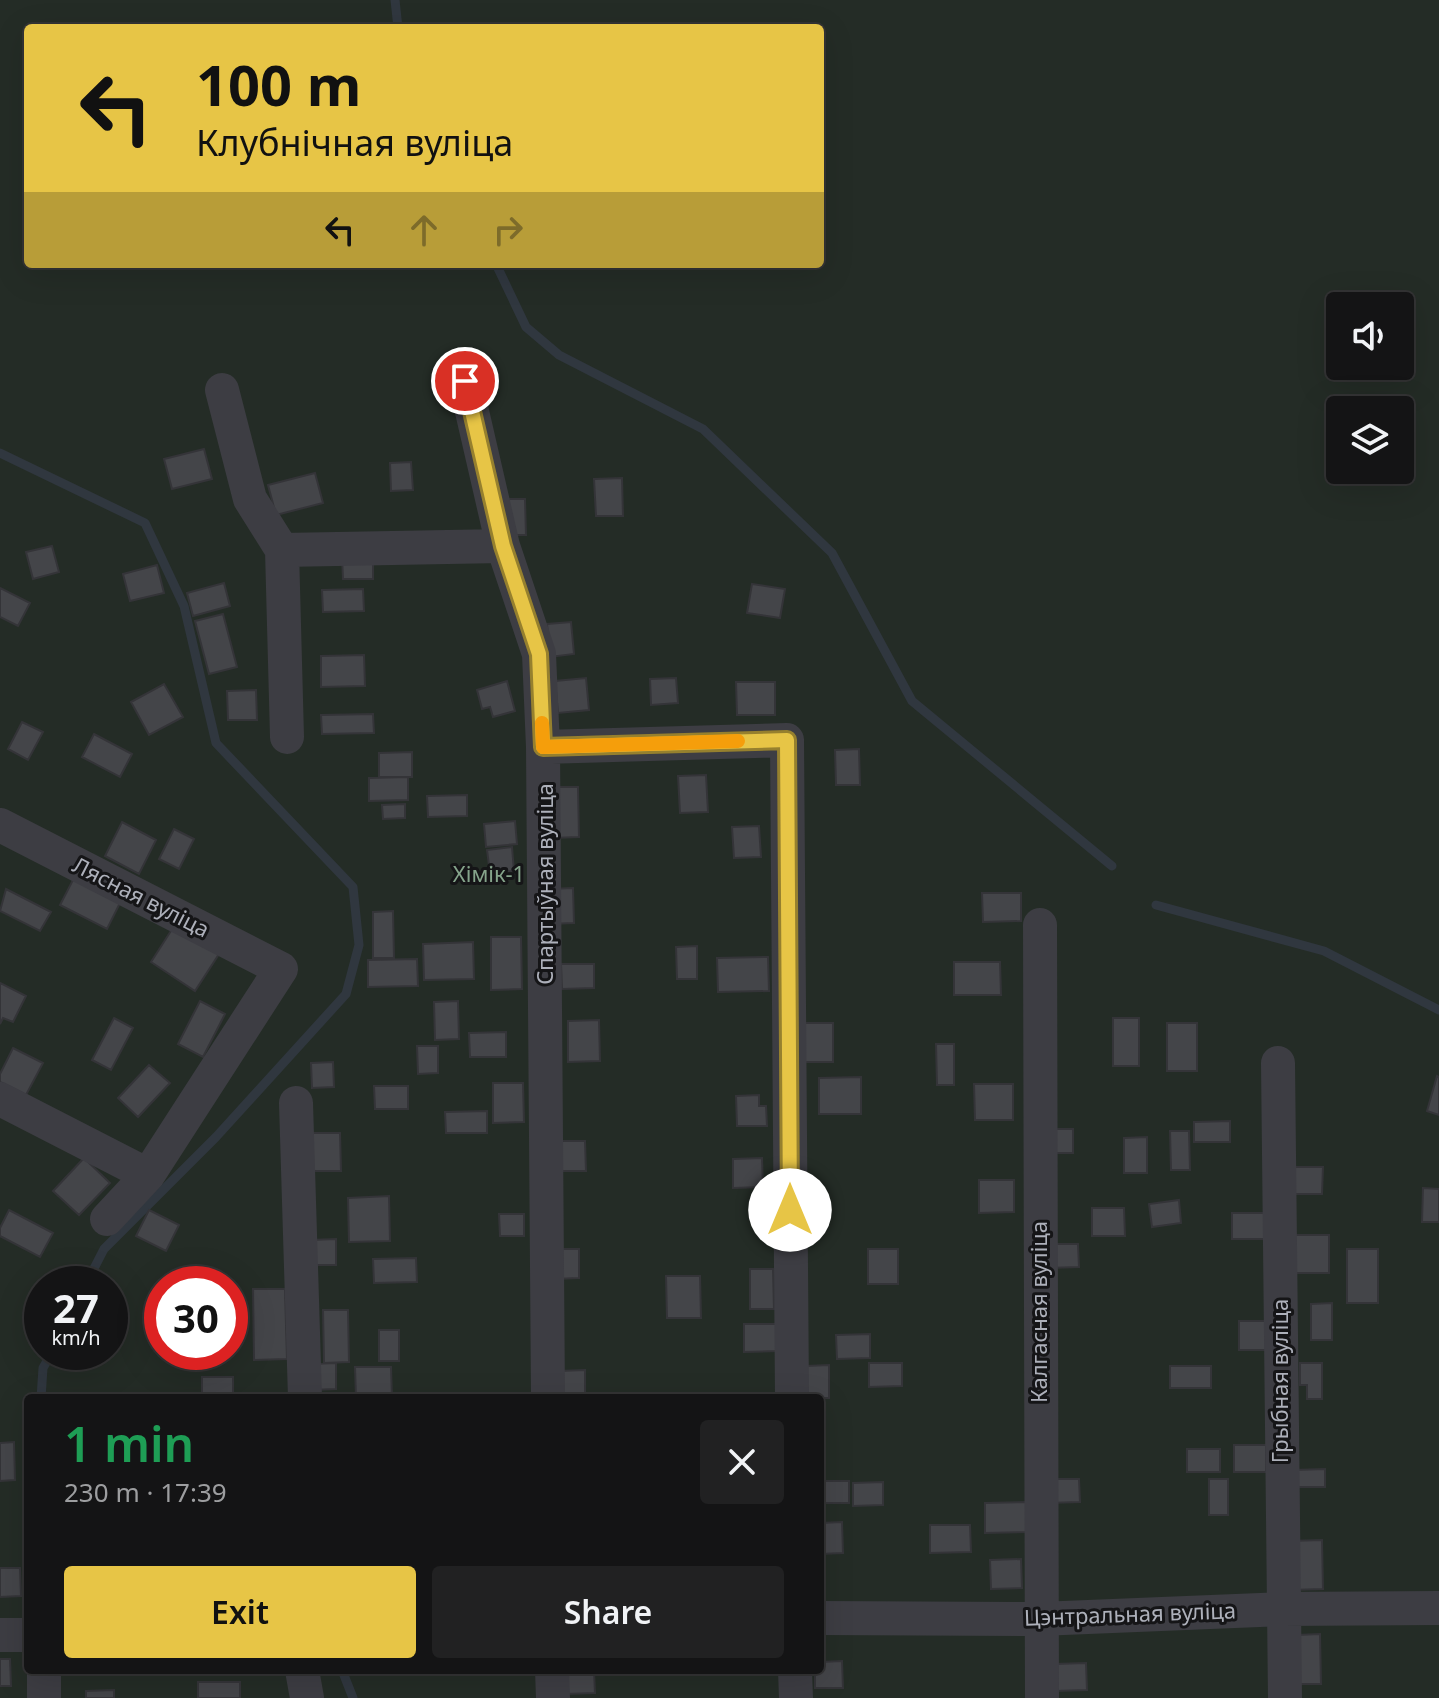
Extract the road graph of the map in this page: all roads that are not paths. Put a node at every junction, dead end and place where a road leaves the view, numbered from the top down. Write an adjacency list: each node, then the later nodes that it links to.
1 (465, 381): 3 (street, Спартыўная вуліца)
2 (222, 390): 4 (street)
3 (503, 546): 4 (street); 6 (street, Спартыўная вуліца)
4 (282, 550): 5 (street)
5 (287, 737)
6 (543, 747): 15 (street, Спартыўная вуліца); 16 (street)
7 (0, 825): 12 (street, Лясная вуліца)
8 (1040, 925): 20 (street, Калгасная вуліца)
9 (1278, 1063): 18 (street, Грыбная вуліца)
10 (0, 1099): 12 (street)
11 (296, 1103): 14 (street)
12 (148, 1175): 13 (street)
13 (107, 1219)
14 (305, 1394)
15 (548, 1394)
16 (792, 1394)
17 (1439, 1608): 18 (street, Цэнтральная вуліца)
18 (1282, 1609): 20 (street, Цэнтральная вуліца); 32 (street, Грыбная вуліца)
19 (824, 1618): 20 (street, Цэнтральная вуліца)
20 (1039, 1619): 31 (street, Калгасная вуліца)
21 (0, 1635): 22 (street)
22 (24, 1635)
23 (44, 1674): 27 (street)
24 (303, 1674): 28 (street)
25 (552, 1674): 29 (street)
26 (795, 1674): 30 (street)
27 (44, 1698)
28 (307, 1698)
29 (553, 1698)
30 (796, 1698)
31 (1042, 1698)
32 (1285, 1698)

